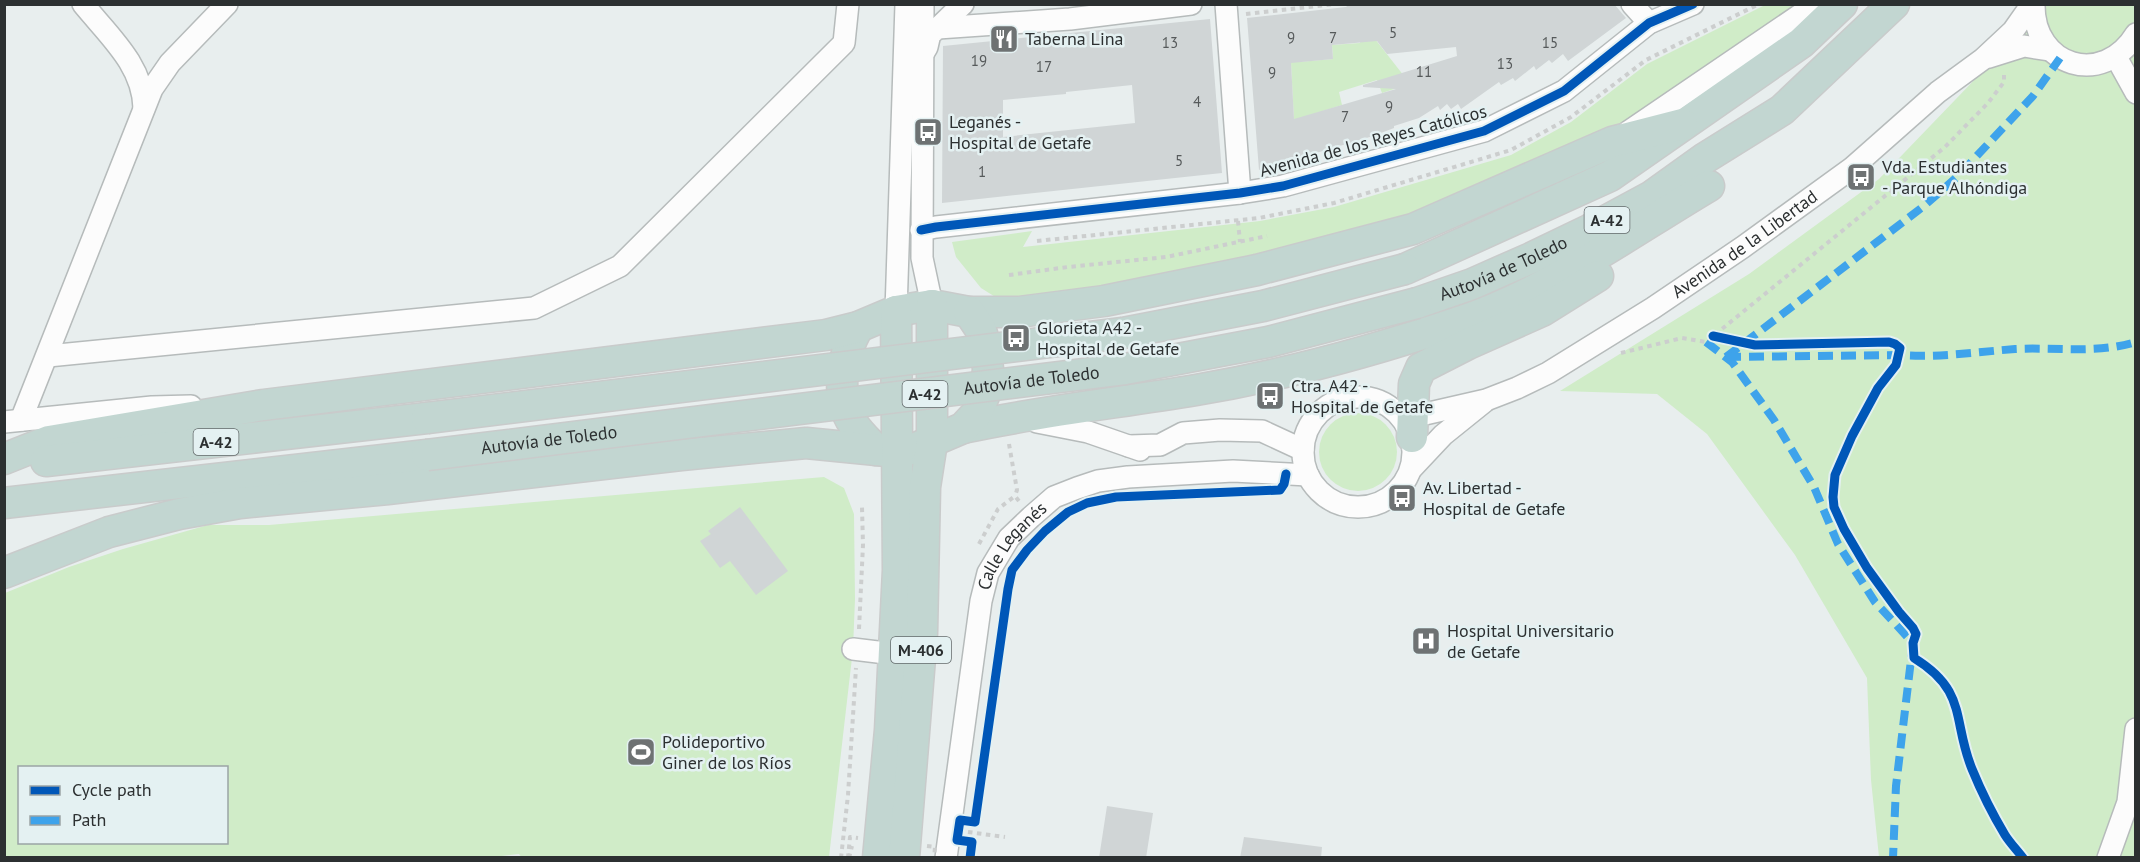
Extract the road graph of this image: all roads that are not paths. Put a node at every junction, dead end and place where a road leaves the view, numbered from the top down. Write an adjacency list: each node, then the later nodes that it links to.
1 (83, 4): 23 (street)
2 (227, 4): 23 (street)
3 (848, 4): 34 (street)
4 (906, 4): 31 (street)
5 (923, 4): 19 (street)
6 (963, 4): 16 (street)
7 (1191, 4): 16 (street)
8 (1226, 4): 28 (street)
9 (1632, 4): 15 (street)
10 (1693, 4): 15 (street, Avenida de los Reyes Católicos)
11 (1816, 4): 26 (street)
12 (1842, 4): 25 (highway, Autovía de Toledo / A-42)
13 (1894, 4): 24 (highway, Autovía de Toledo / A-42)
14 (2033, 4): 18 (street); 21 (street, Avenida de la Libertad)
15 (1649, 23): 28 (street, Avenida de los Reyes Católicos)
16 (939, 28): 19 (street)
17 (2136, 34): 20 (street)
18 (2049, 50): 20 (street); 21 (street, Avenida de la Libertad)
19 (923, 52): 29 (street)
20 (2116, 57): 22 (street)
21 (1983, 59): 35 (street, Avenida de la Libertad)
22 (2136, 93)
23 (144, 109): 34 (street)
24 (1782, 110): 27 (highway); 50 (highway, Autovía de Toledo / A-42, bridge)
25 (1682, 124): 26 (highway); 46 (highway, Autovía de Toledo / A-42, bridge)
26 (1612, 142): 32 (highway)
27 (1709, 186): 38 (highway); 39 (highway)
28 (1240, 193): 29 (street, Avenida de los Reyes Católicos)
29 (921, 230): 30 (street)
30 (932, 305): 31 (highway); 32 (highway); 41 (highway, M-406)
31 (897, 311): 33 (highway); 44 (highway, M-406)
32 (969, 312): 40 (highway)
33 (858, 327): 36 (highway); 44 (highway)
34 (48, 356): 37 (street)
35 (1486, 400): 38 (street, Avenida de la Libertad); 47 (street, Avenida de la Libertad)
36 (263, 405): 37 (street); 45 (highway)
37 (13, 421)
38 (1410, 424): 43 (street); 47 (street)
39 (1017, 427): 40 (highway); 42 (street)
40 (963, 428): 41 (highway)
41 (932, 442): 44 (highway); 56 (highway, M-406)
42 (1129, 446): 43 (street); 48 (street)
43 (1303, 450): 49 (street)
44 (887, 451): 51 (highway); 53 (highway, M-406)
45 (4, 459)
46 (4, 465)
47 (1412, 468): 49 (street)
48 (1186, 473): 49 (street, Calle Leganés); 57 (street, Calle Leganés)
49 (1308, 475)
50 (4, 503)
51 (4, 573)
52 (856, 650): 53 (street)
53 (894, 654): 55 (highway, M-406)
54 (2136, 729): 58 (street)
55 (863, 844)
56 (916, 852)
57 (946, 858)
58 (2108, 858)

